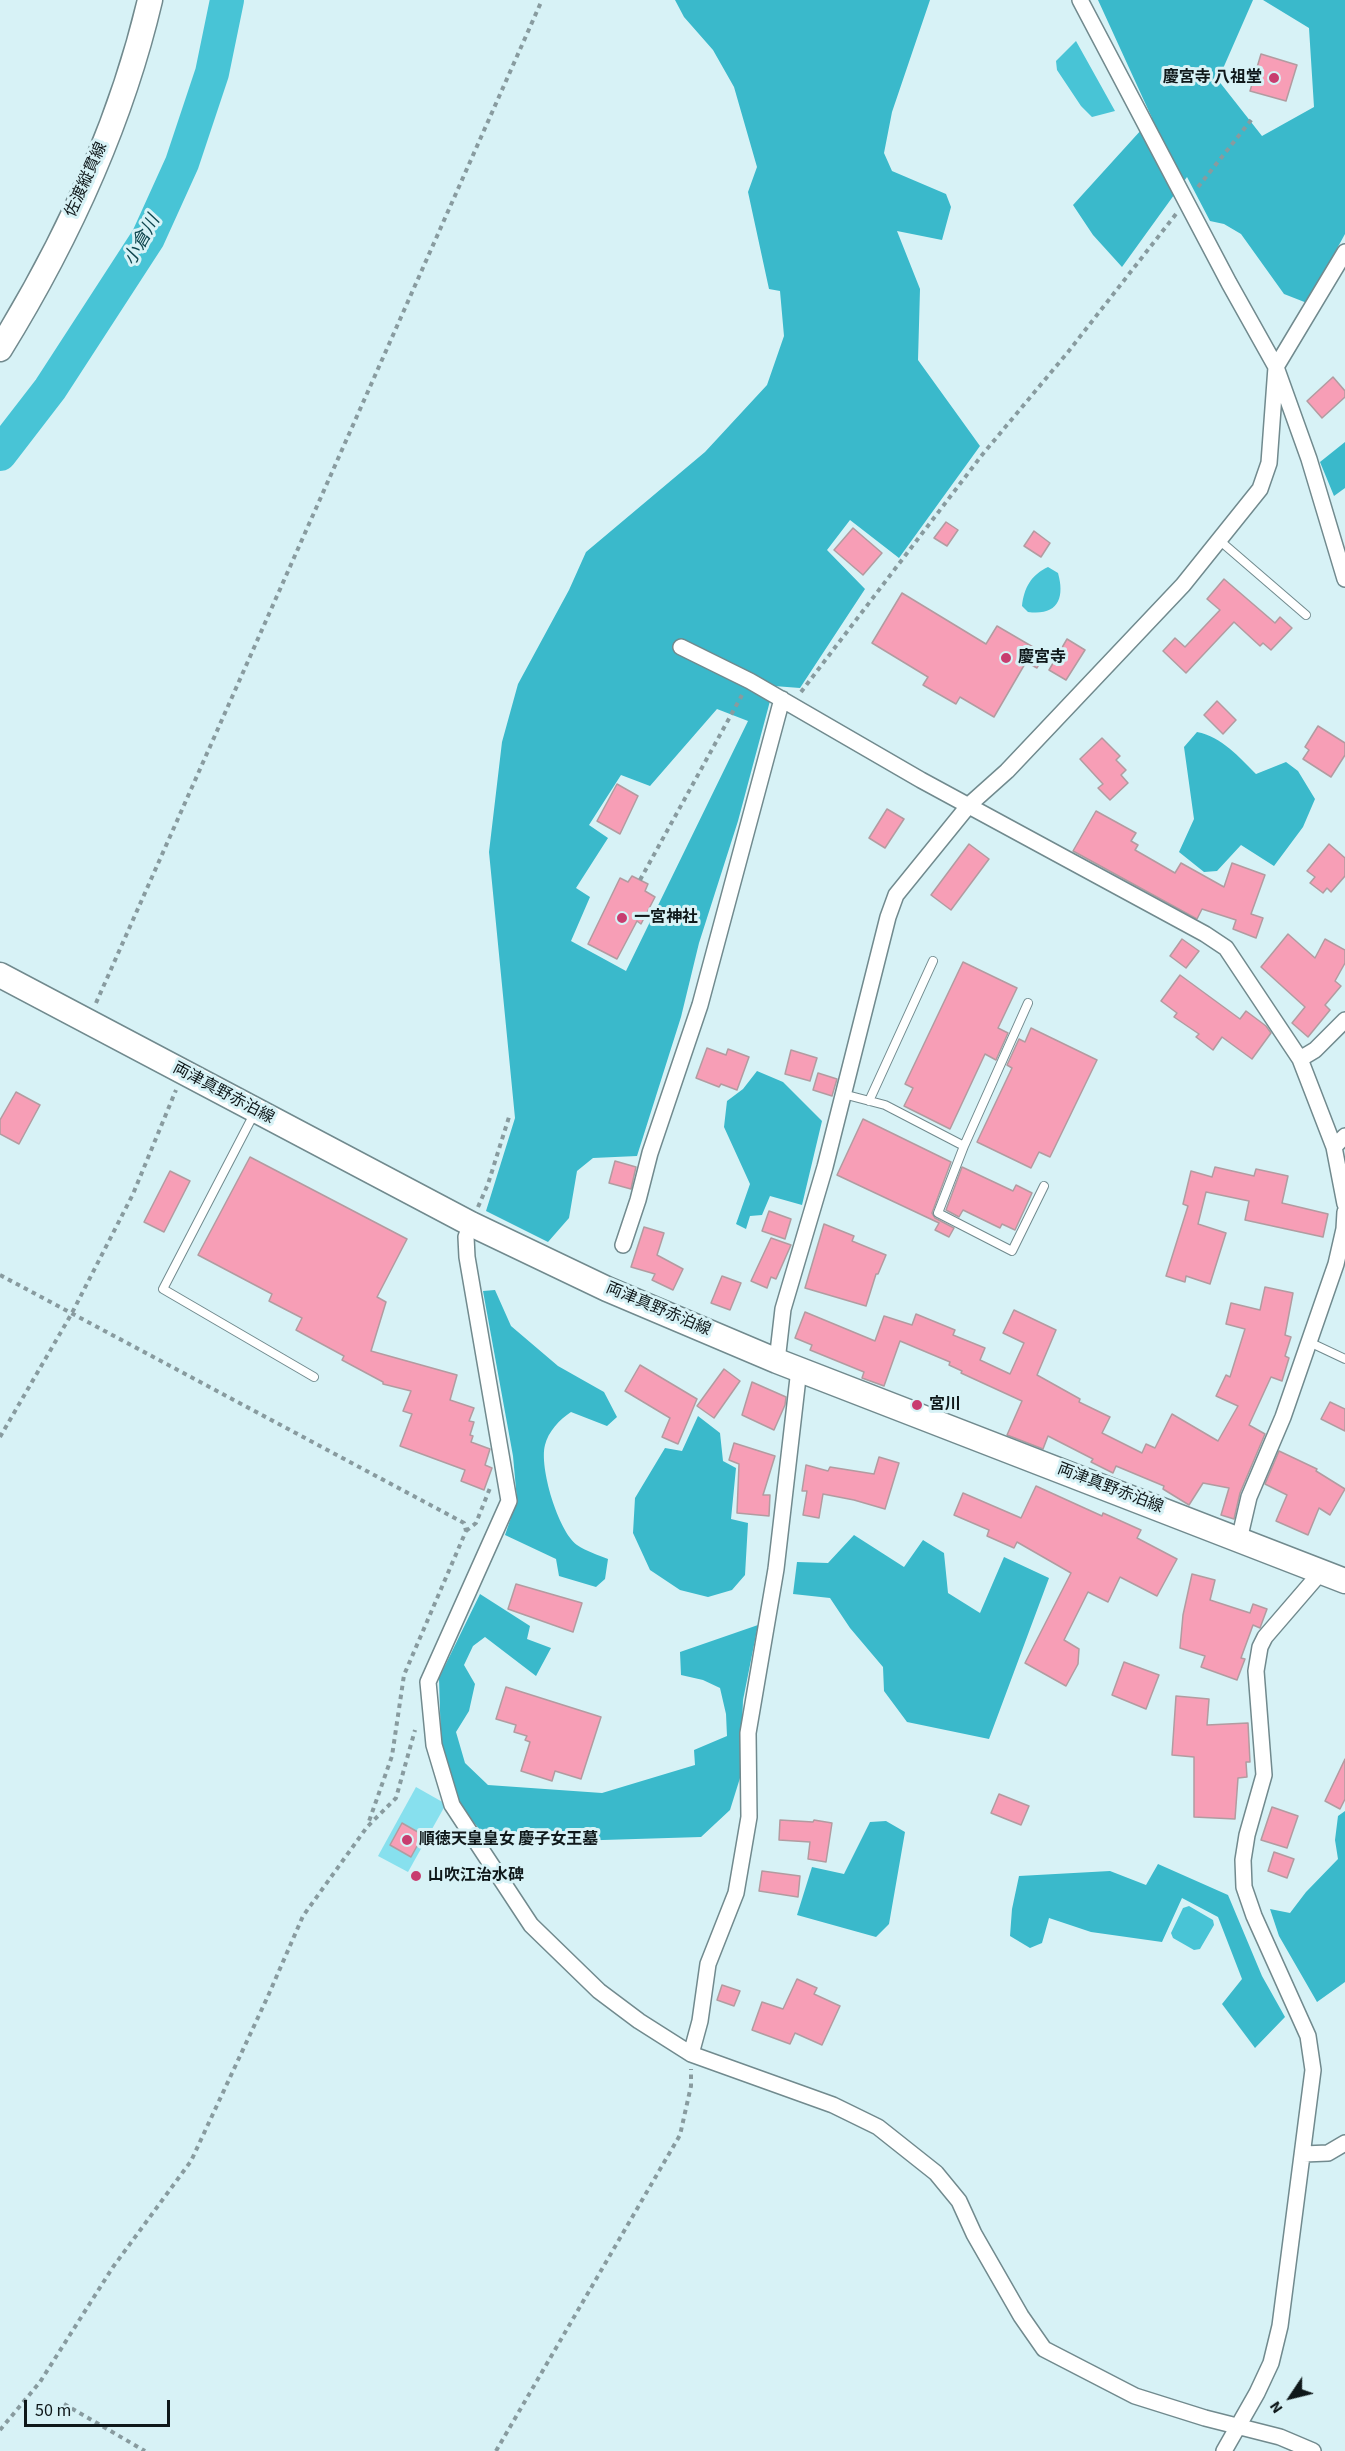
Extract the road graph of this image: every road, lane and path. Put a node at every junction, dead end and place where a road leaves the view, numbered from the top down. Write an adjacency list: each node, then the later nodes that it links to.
1 (150, 0): 7 (main road, 佐渡縦貫線)
2 (542, 0): 20 (path)
3 (1080, 0): 5 (street)
4 (1252, 119): 5 (path)
5 (1186, 201): 8 (street); 14 (path)
6 (1345, 252): 8 (street)
7 (0, 349)
8 (1276, 367): 9 (street); 10 (street)
9 (1219, 540): 11 (lane); 15 (street)
10 (1345, 579)
11 (1306, 615)
12 (681, 647): 13 (street)
13 (750, 681): 14 (street); 16 (path)
14 (787, 702): 15 (street); 35 (street)
15 (969, 805): 22 (street); 24 (street)
16 (640, 880)
17 (933, 961): 25 (lane)
18 (0, 975): 20 (main road, 両津真野赤泊線)
19 (1028, 1003): 29 (lane)
20 (88, 1020): 23 (main road, 両津真野赤泊線)
21 (1345, 1020): 22 (street)
22 (1300, 1059): 30 (street)
23 (183, 1073): 26 (main road, 両津真野赤泊線); 38 (path)
24 (843, 1094): 25 (lane); 41 (street)
25 (870, 1101): 29 (lane)
26 (256, 1111): 34 (main road, 両津真野赤泊線); 42 (lane)
27 (509, 1117): 34 (path)
28 (1345, 1136): 30 (street)
29 (964, 1146): 31 (lane)
30 (1334, 1148): 32 (street)
31 (1044, 1186)
32 (1345, 1204)
33 (1345, 1212): 36 (street)
34 (471, 1224): 41 (main road, 両津真野赤泊線); 44 (street)
35 (623, 1245)
36 (1342, 1250): 39 (street)
37 (0, 1275): 38 (path)
38 (72, 1313): 43 (path); 45 (path)
39 (1309, 1342): 40 (lane); 46 (street)
40 (1345, 1359)
41 (788, 1365): 46 (main road, 両津真野赤泊線); 51 (street)
42 (314, 1377)
43 (0, 1437)
44 (502, 1458): 45 (path); 51 (street)
45 (466, 1531): 50 (path)
46 (1239, 1540): 47 (main road, 両津真野赤泊線)
47 (1321, 1572): 48 (main road, 両津真野赤泊線); 53 (street)
48 (1345, 1581)
49 (417, 1724): 50 (path)
50 (367, 1827): 56 (path)
51 (690, 2054): 55 (street); 58 (path)
52 (1345, 2144): 53 (street)
53 (1304, 2154): 55 (street)
54 (64, 2404): 57 (path)
55 (1239, 2425): 59 (street); 60 (street)
56 (0, 2430)
57 (145, 2451)
58 (496, 2451)
59 (1224, 2451)
60 (1313, 2451)

